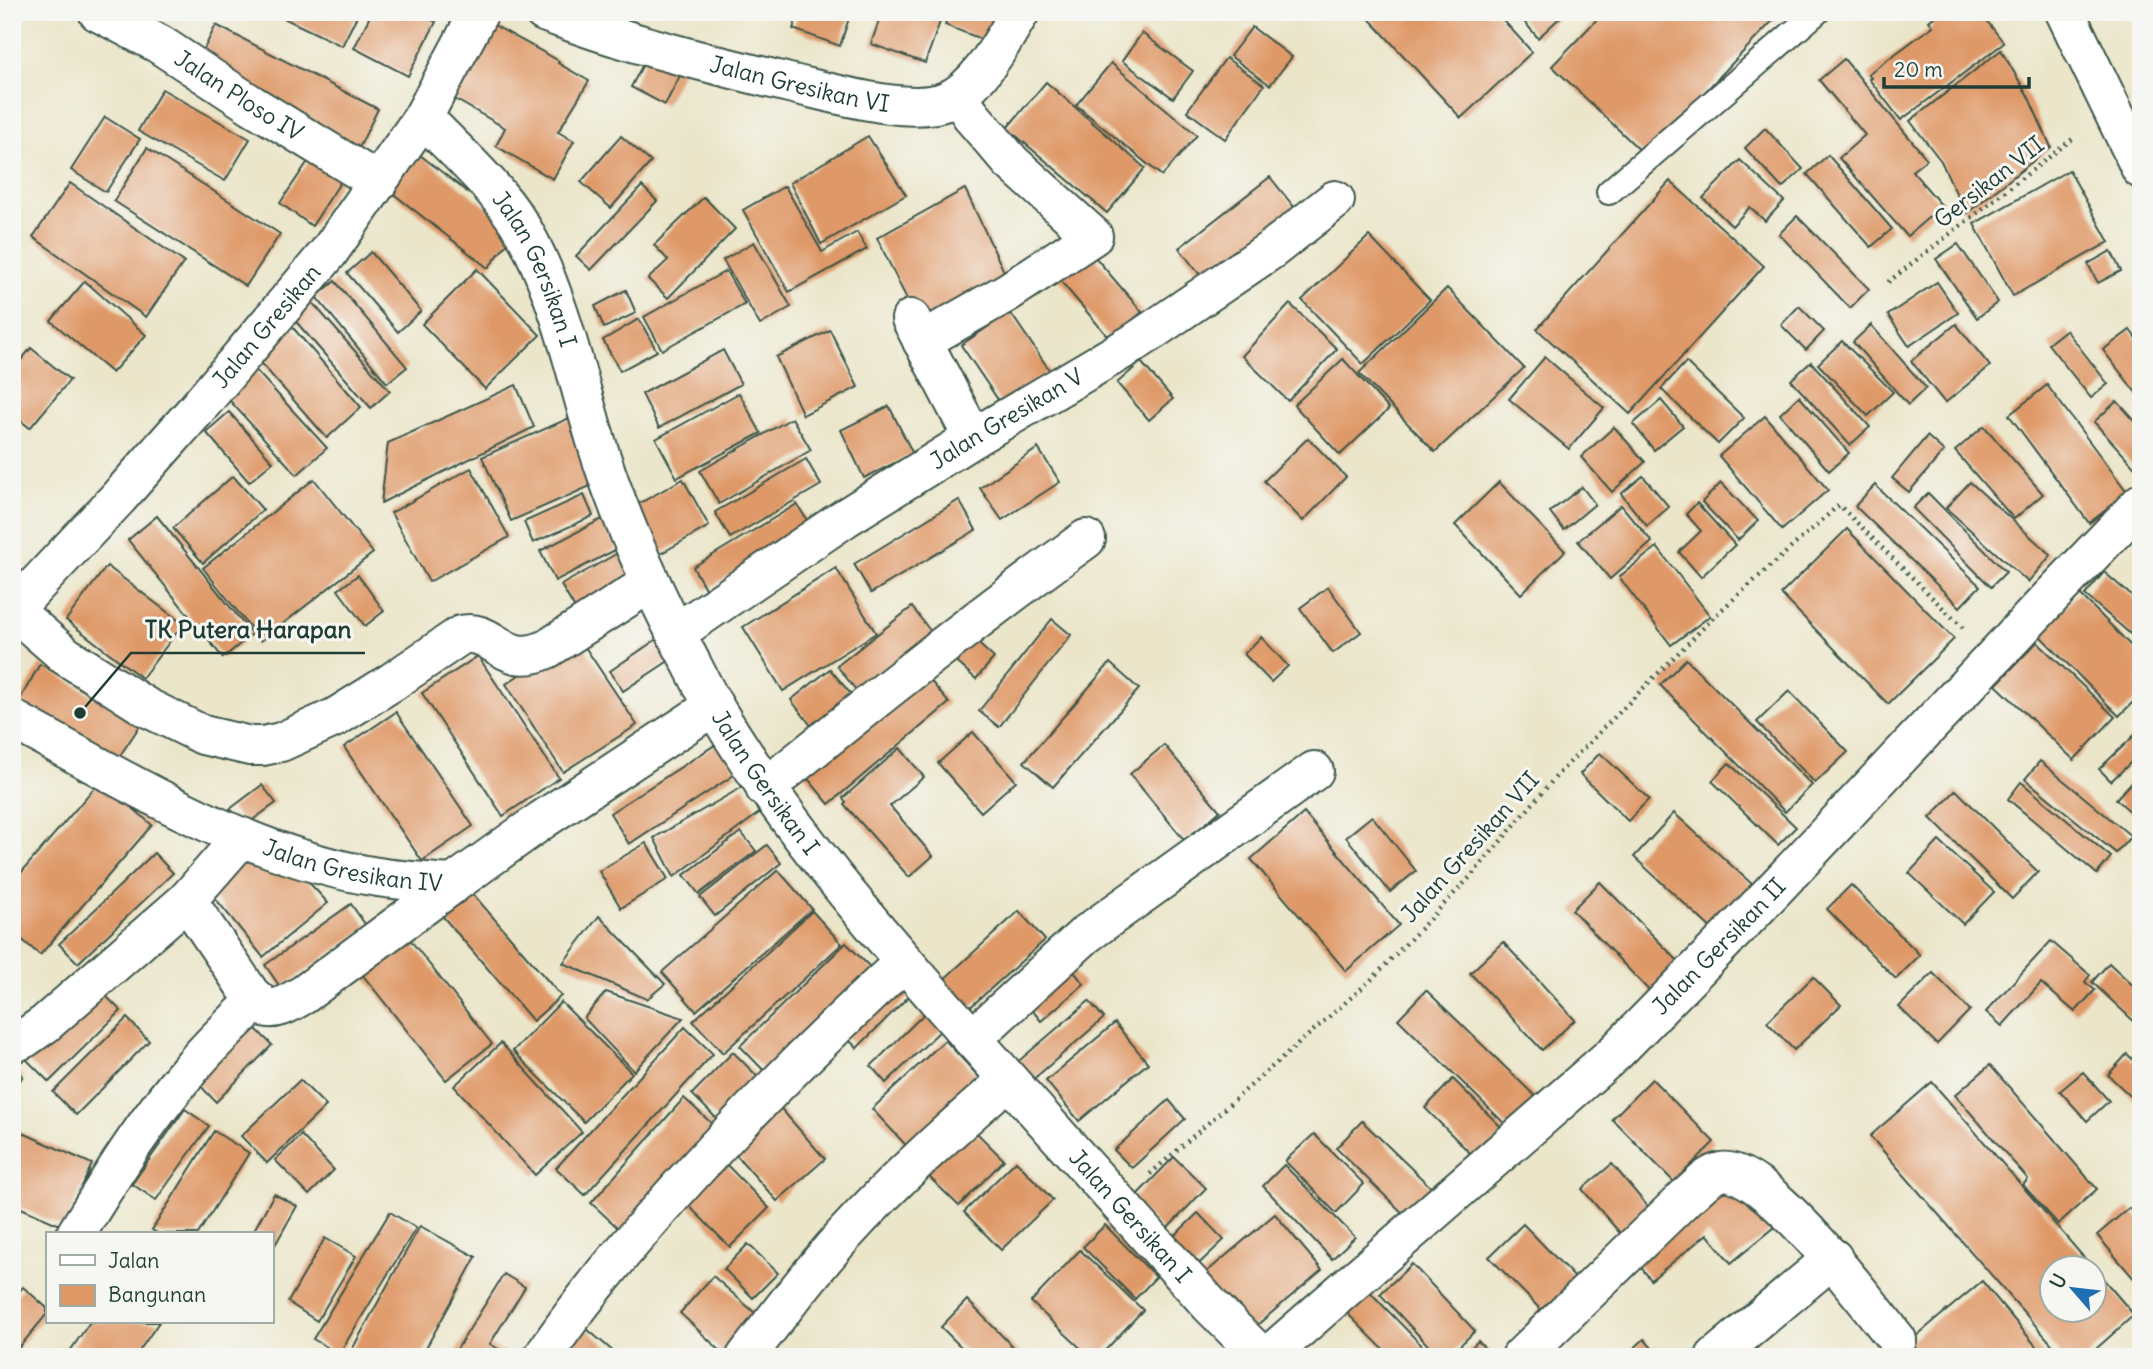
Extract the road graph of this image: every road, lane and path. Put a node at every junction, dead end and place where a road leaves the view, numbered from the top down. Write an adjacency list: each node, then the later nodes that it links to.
1 (98, 12): 11 (street, Jalan Ploso IV)
2 (479, 12): 9 (street, Jalan Gresikan)
3 (544, 12): 7 (street, Jalan Gresikan VI)
4 (1020, 12): 7 (street)
5 (1817, 12): 12 (lane)
6 (2065, 12): 8 (street)
7 (958, 95): 15 (street)
8 (2111, 108): 10 (street); 14 (path, Gersikan VII)
9 (423, 117): 11 (street, Jalan Gresikan); 18 (street, Jalan Gersikan I)
10 (2141, 169)
11 (378, 182): 19 (street, Jalan Gresikan)
12 (1609, 192)
13 (1335, 200): 15 (street, Jalan Gresikan V)
14 (1888, 282)
15 (973, 438): 20 (street, Jalan Gresikan V)
16 (2141, 503): 21 (street, Jalan Gersikan II)
17 (1086, 539): 25 (street)
18 (650, 583): 19 (street); 20 (street, Jalan Gersikan I)
19 (13, 610)
20 (676, 633): 22 (street, Jalan Gersikan I)
21 (1993, 657): 34 (path, Jalan Gresikan VII); 41 (street, Jalan Gersikan II)
22 (714, 706): 25 (street, Jalan Gersikan I); 27 (street, Jalan Gresikan IV)
23 (12, 719): 26 (street, Jalan Gresikan IV)
24 (1314, 771): 31 (street)
25 (765, 788): 29 (street, Jalan Gersikan I)
26 (242, 837): 27 (street, Jalan Gresikan IV); 28 (street)
27 (453, 884): 30 (street)
28 (187, 900): 30 (street); 32 (street)
29 (904, 962): 31 (street, Jalan Gersikan I); 38 (street)
30 (257, 1000): 35 (street)
31 (972, 1039): 33 (street, Jalan Gersikan I)
32 (12, 1044)
33 (1008, 1080): 34 (street, Jalan Gersikan I); 39 (street)
34 (1117, 1202): 40 (street, Jalan Gersikan I)
35 (77, 1232)
36 (1833, 1258): 37 (street); 42 (street); 43 (street)
37 (1897, 1340)
38 (543, 1357)
39 (746, 1357)
40 (1262, 1357)
41 (1267, 1357)
42 (1521, 1357)
43 (1715, 1357)

